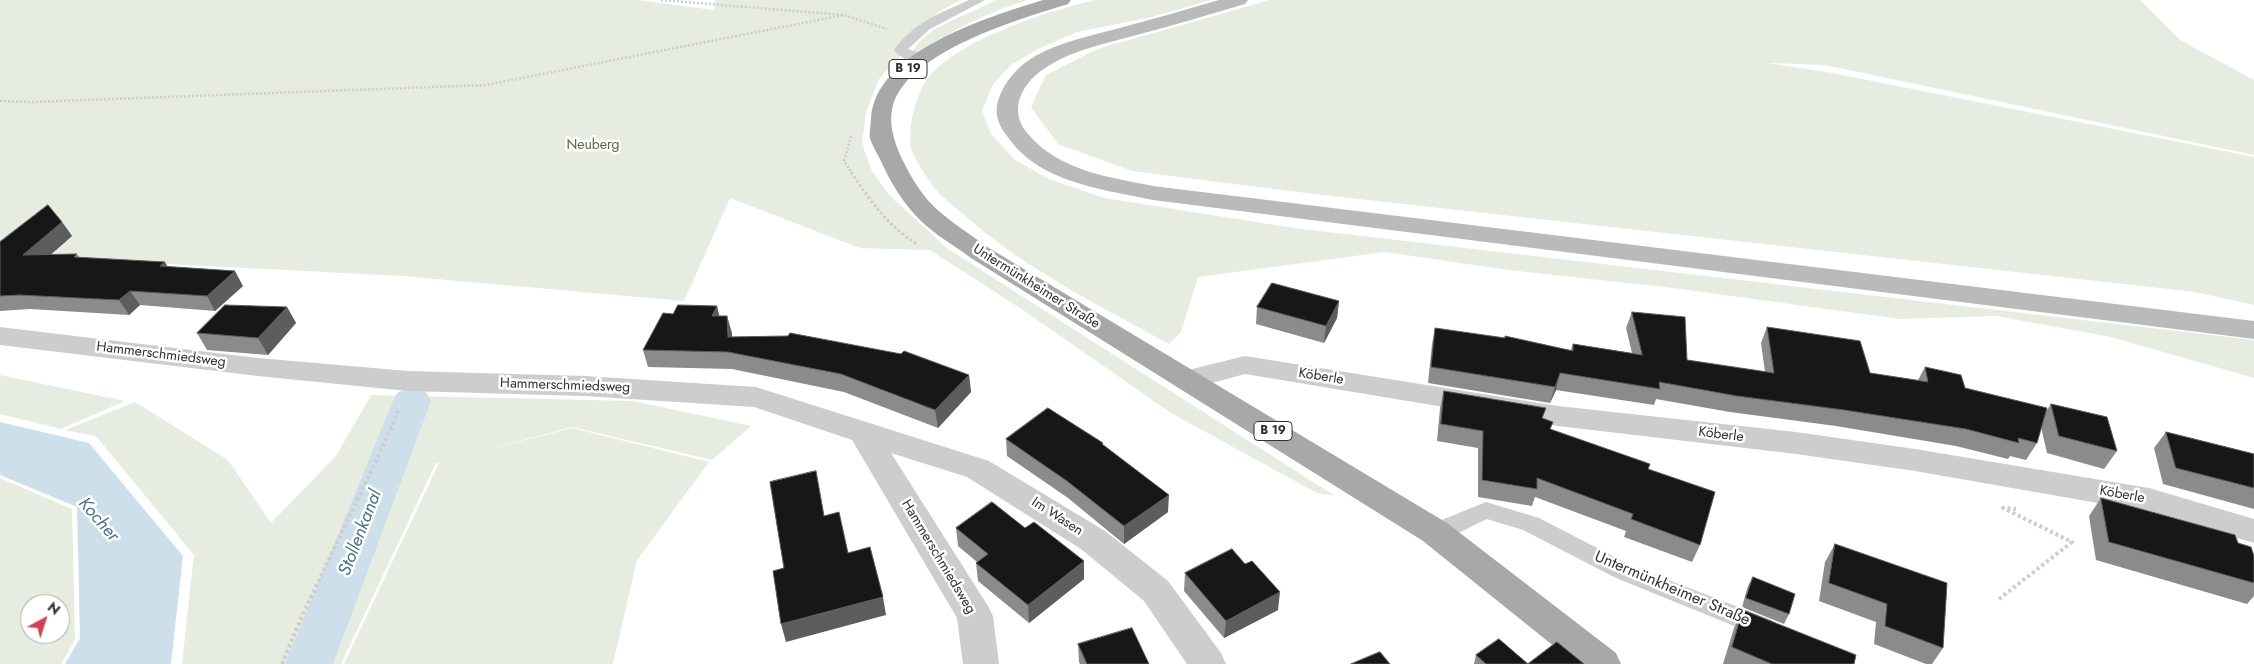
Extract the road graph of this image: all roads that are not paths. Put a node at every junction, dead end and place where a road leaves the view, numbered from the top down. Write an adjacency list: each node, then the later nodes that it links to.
1 (979, 0): 4 (lane)
2 (1062, 0): 4 (main road, Untermünkheimer Straße / B 19)
3 (1239, 0): 5 (main road)
4 (916, 47): 7 (main road, Untermünkheimer Straße / B 19)
5 (2254, 330)
6 (0, 336): 8 (street, Hammerschmiedsweg)
7 (1186, 380): 9 (street, Köberle); 10 (main road, Untermünkheimer Straße / B 19)
8 (863, 433): 12 (street, Hammerschmiedsweg); 13 (street, Im Wasen)
9 (2254, 531)
10 (1435, 532): 11 (lane, Untermünkheimer Straße); 14 (main road, Untermünkheimer Straße / B 19)
11 (1782, 635)
12 (980, 664)
13 (1208, 664)
14 (1603, 664)

